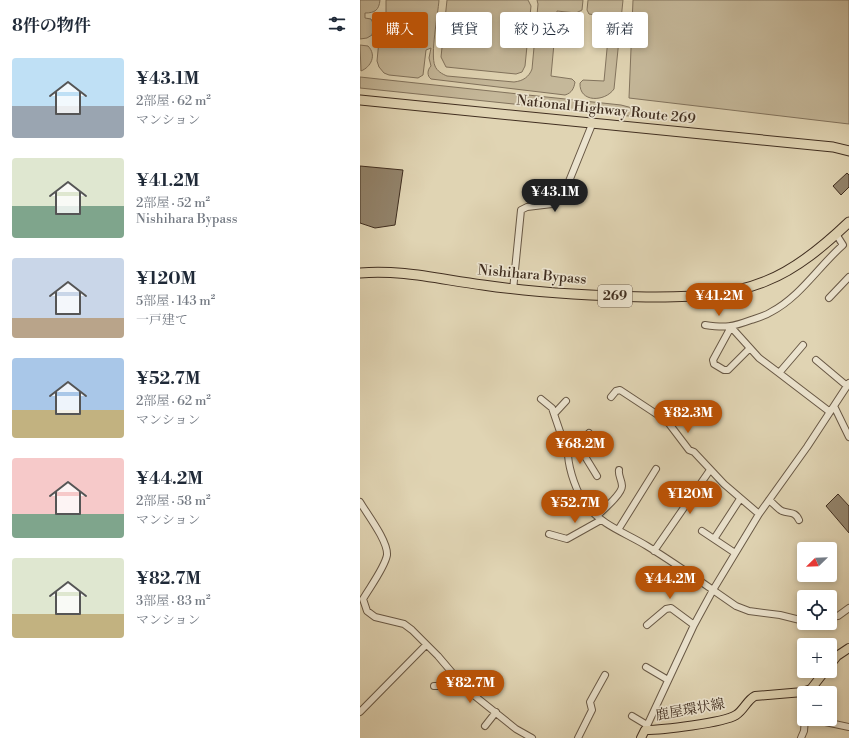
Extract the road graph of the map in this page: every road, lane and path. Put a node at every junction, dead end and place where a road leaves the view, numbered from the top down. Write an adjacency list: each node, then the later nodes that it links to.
1 (360, 100): 2 (highway, National Highway Route 269)
2 (593, 122): 3 (highway, National Highway Route 269); 8 (street)
3 (849, 151)
4 (849, 222): 5 (highway, Nishihara Bypass / 269)
5 (836, 234): 8 (highway, Nishihara Bypass / 269); 11 (street)
6 (360, 273): 8 (highway, Nishihara Bypass / 269)
7 (849, 277): 9 (street)
8 (512, 290)
9 (829, 298)
10 (706, 325): 11 (street)
11 (731, 327): 13 (street); 13 (street)
12 (803, 344): 15 (street)
13 (750, 348): 15 (street)
14 (816, 360): 16 (street)
15 (779, 373): 21 (street)
16 (848, 385): 20 (street)
17 (611, 397): 29 (street)
18 (542, 399): 22 (street)
19 (566, 401): 22 (street)
20 (834, 406): 21 (street); 24 (street)
21 (830, 412): 32 (street)
22 (554, 414): 26 (street)
23 (589, 433): 25 (street)
24 (849, 437)
25 (578, 445): 26 (street); 30 (street)
26 (568, 455): 35 (street)
27 (656, 469): 37 (street)
28 (619, 470): 35 (street)
29 (710, 470): 31 (street); 41 (street)
30 (597, 476)
31 (740, 499): 34 (street); 40 (street)
32 (769, 500): 34 (street); 36 (street)
33 (360, 502): 49 (street)
34 (759, 514): 42 (street)
35 (599, 518): 37 (street); 39 (street)
36 (799, 520)
37 (618, 530): 41 (street)
38 (702, 531): 40 (street)
39 (549, 534)
40 (714, 539): 42 (street)
41 (654, 551): 43 (street)
42 (735, 553): 43 (street)
43 (713, 590): 46 (street); 48 (street)
44 (849, 608): 45 (street)
45 (837, 616)
46 (797, 619)
47 (647, 625): 48 (street)
48 (694, 625): 55 (street)
49 (426, 645): 53 (street); 58 (street)
50 (849, 648): 51 (main road)
51 (837, 656)
52 (646, 667): 55 (street)
53 (453, 674): 56 (street); 59 (street)
54 (606, 675): 67 (street)
55 (668, 680): 65 (street)
56 (434, 686)
57 (797, 693): 65 (main road, 鹿屋環状線)
58 (360, 712)
59 (496, 712): 62 (street); 66 (street)
60 (632, 716): 65 (street)
61 (837, 724): 64 (street)
62 (485, 726)
63 (804, 726): 69 (street)
64 (849, 727)
65 (646, 728): 68 (main road, 鹿屋環状線)
66 (532, 738)
67 (578, 738)
68 (641, 738)
69 (801, 738)

